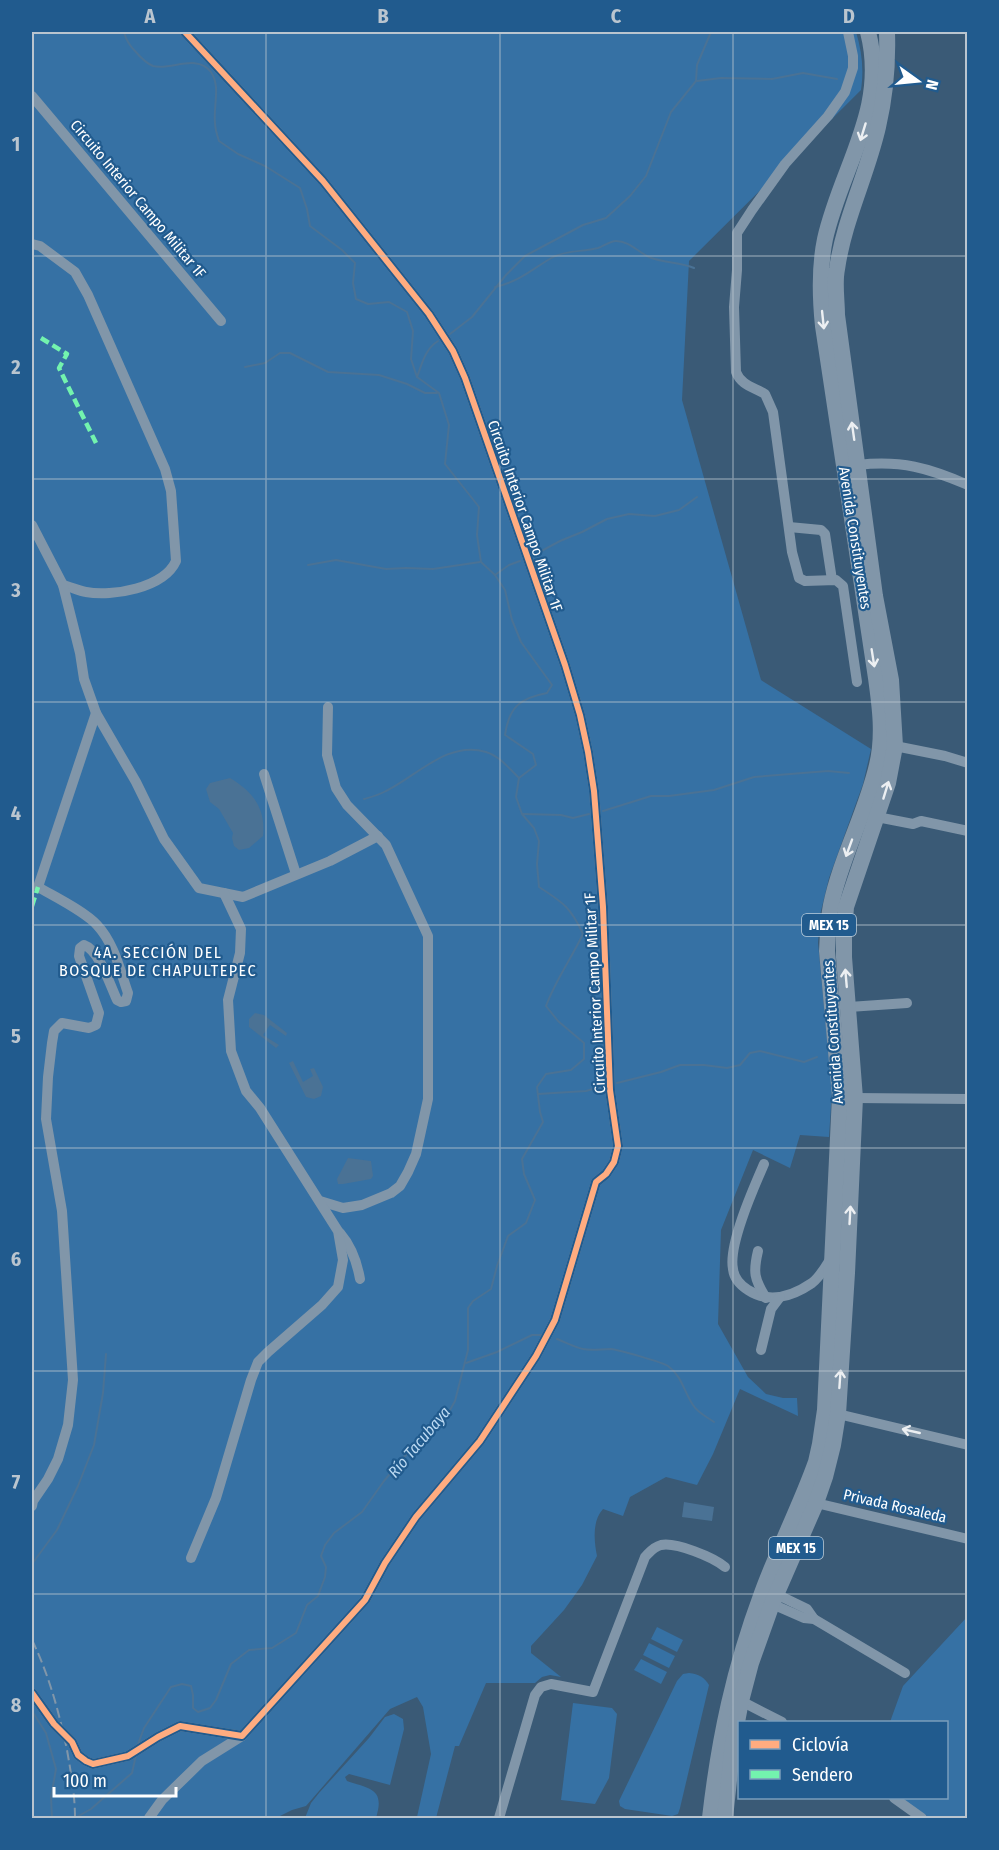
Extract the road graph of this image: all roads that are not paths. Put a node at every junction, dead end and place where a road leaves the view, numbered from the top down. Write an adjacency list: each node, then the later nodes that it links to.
1 (185, 32): 52 (street, Circuito Interior Campo Militar 1F)
2 (848, 32): 11 (street)
3 (868, 32): 33 (highway, Avenida Constituyentes / MEX 15, one-way to 33)
4 (887, 32): 8 (highway, Avenida Constituyentes / MEX 15, one-way to 4)
5 (32, 96): 7 (street, Circuito Interior Campo Militar 1F)
6 (32, 244): 13 (street)
7 (221, 321)
8 (858, 465): 9 (street); 17 (highway, Avenida Constituyentes / MEX 15)
9 (968, 485)
10 (32, 525): 13 (street)
11 (789, 527): 12 (street); 12 (street)
12 (832, 580): 14 (street)
13 (63, 585): 16 (street)
14 (857, 682)
15 (328, 707): 22 (street)
16 (96, 712): 24 (street); 43 (street)
17 (895, 746): 18 (street); 20 (highway, Avenida Constituyentes / MEX 15, one-way to 17)
18 (968, 763)
19 (264, 774): 23 (street)
20 (877, 817): 21 (street); 26 (highway, Avenida Constituyentes / MEX 15, one-way to 20)
21 (968, 831)
22 (378, 836): 23 (street); 30 (street)
23 (296, 874): 24 (street)
24 (224, 893): 30 (street)
25 (907, 1003): 26 (street)
26 (849, 1007): 27 (highway, Avenida Constituyentes / MEX 15)
27 (855, 1098): 28 (street); 40 (highway, Avenida Constituyentes / MEX 15, one-way to 27)
28 (968, 1099)
29 (764, 1164): 38 (street)
30 (320, 1201): 31 (street)
31 (338, 1231): 34 (street); 45 (street)
32 (758, 1251): 38 (street)
33 (833, 1255): 35 (street); 36 (highway, Avenida Constituyentes / MEX 15)
34 (360, 1279)
35 (808, 1286): 36 (street); 37 (street)
36 (831, 1295): 56 (highway, Avenida Constituyentes / MEX 15)
37 (780, 1297): 38 (street); 39 (street)
38 (766, 1298)
39 (760, 1350)
40 (838, 1414): 41 (street, one-way to 40); 42 (highway, Avenida Constituyentes / MEX 15)
41 (968, 1444)
42 (816, 1503): 44 (street, Privada Rosaleda); 47 (highway, Avenida Constituyentes / MEX 15)
43 (32, 1506)
44 (968, 1539)
45 (191, 1558)
46 (725, 1567): 55 (street)
47 (774, 1599): 48 (street); 50 (highway, Avenida Constituyentes / MEX 15)
48 (905, 1673)
49 (32, 1693): 52 (street)
50 (741, 1701): 51 (street); 57 (highway, Avenida Constituyentes / MEX 15)
51 (780, 1721)
52 (242, 1736): 54 (street, Circuito Interior Campo Militar 1F)
53 (897, 1799): 58 (street)
54 (149, 1818)
55 (499, 1818)
56 (710, 1818)
57 (725, 1818)
58 (922, 1818)

